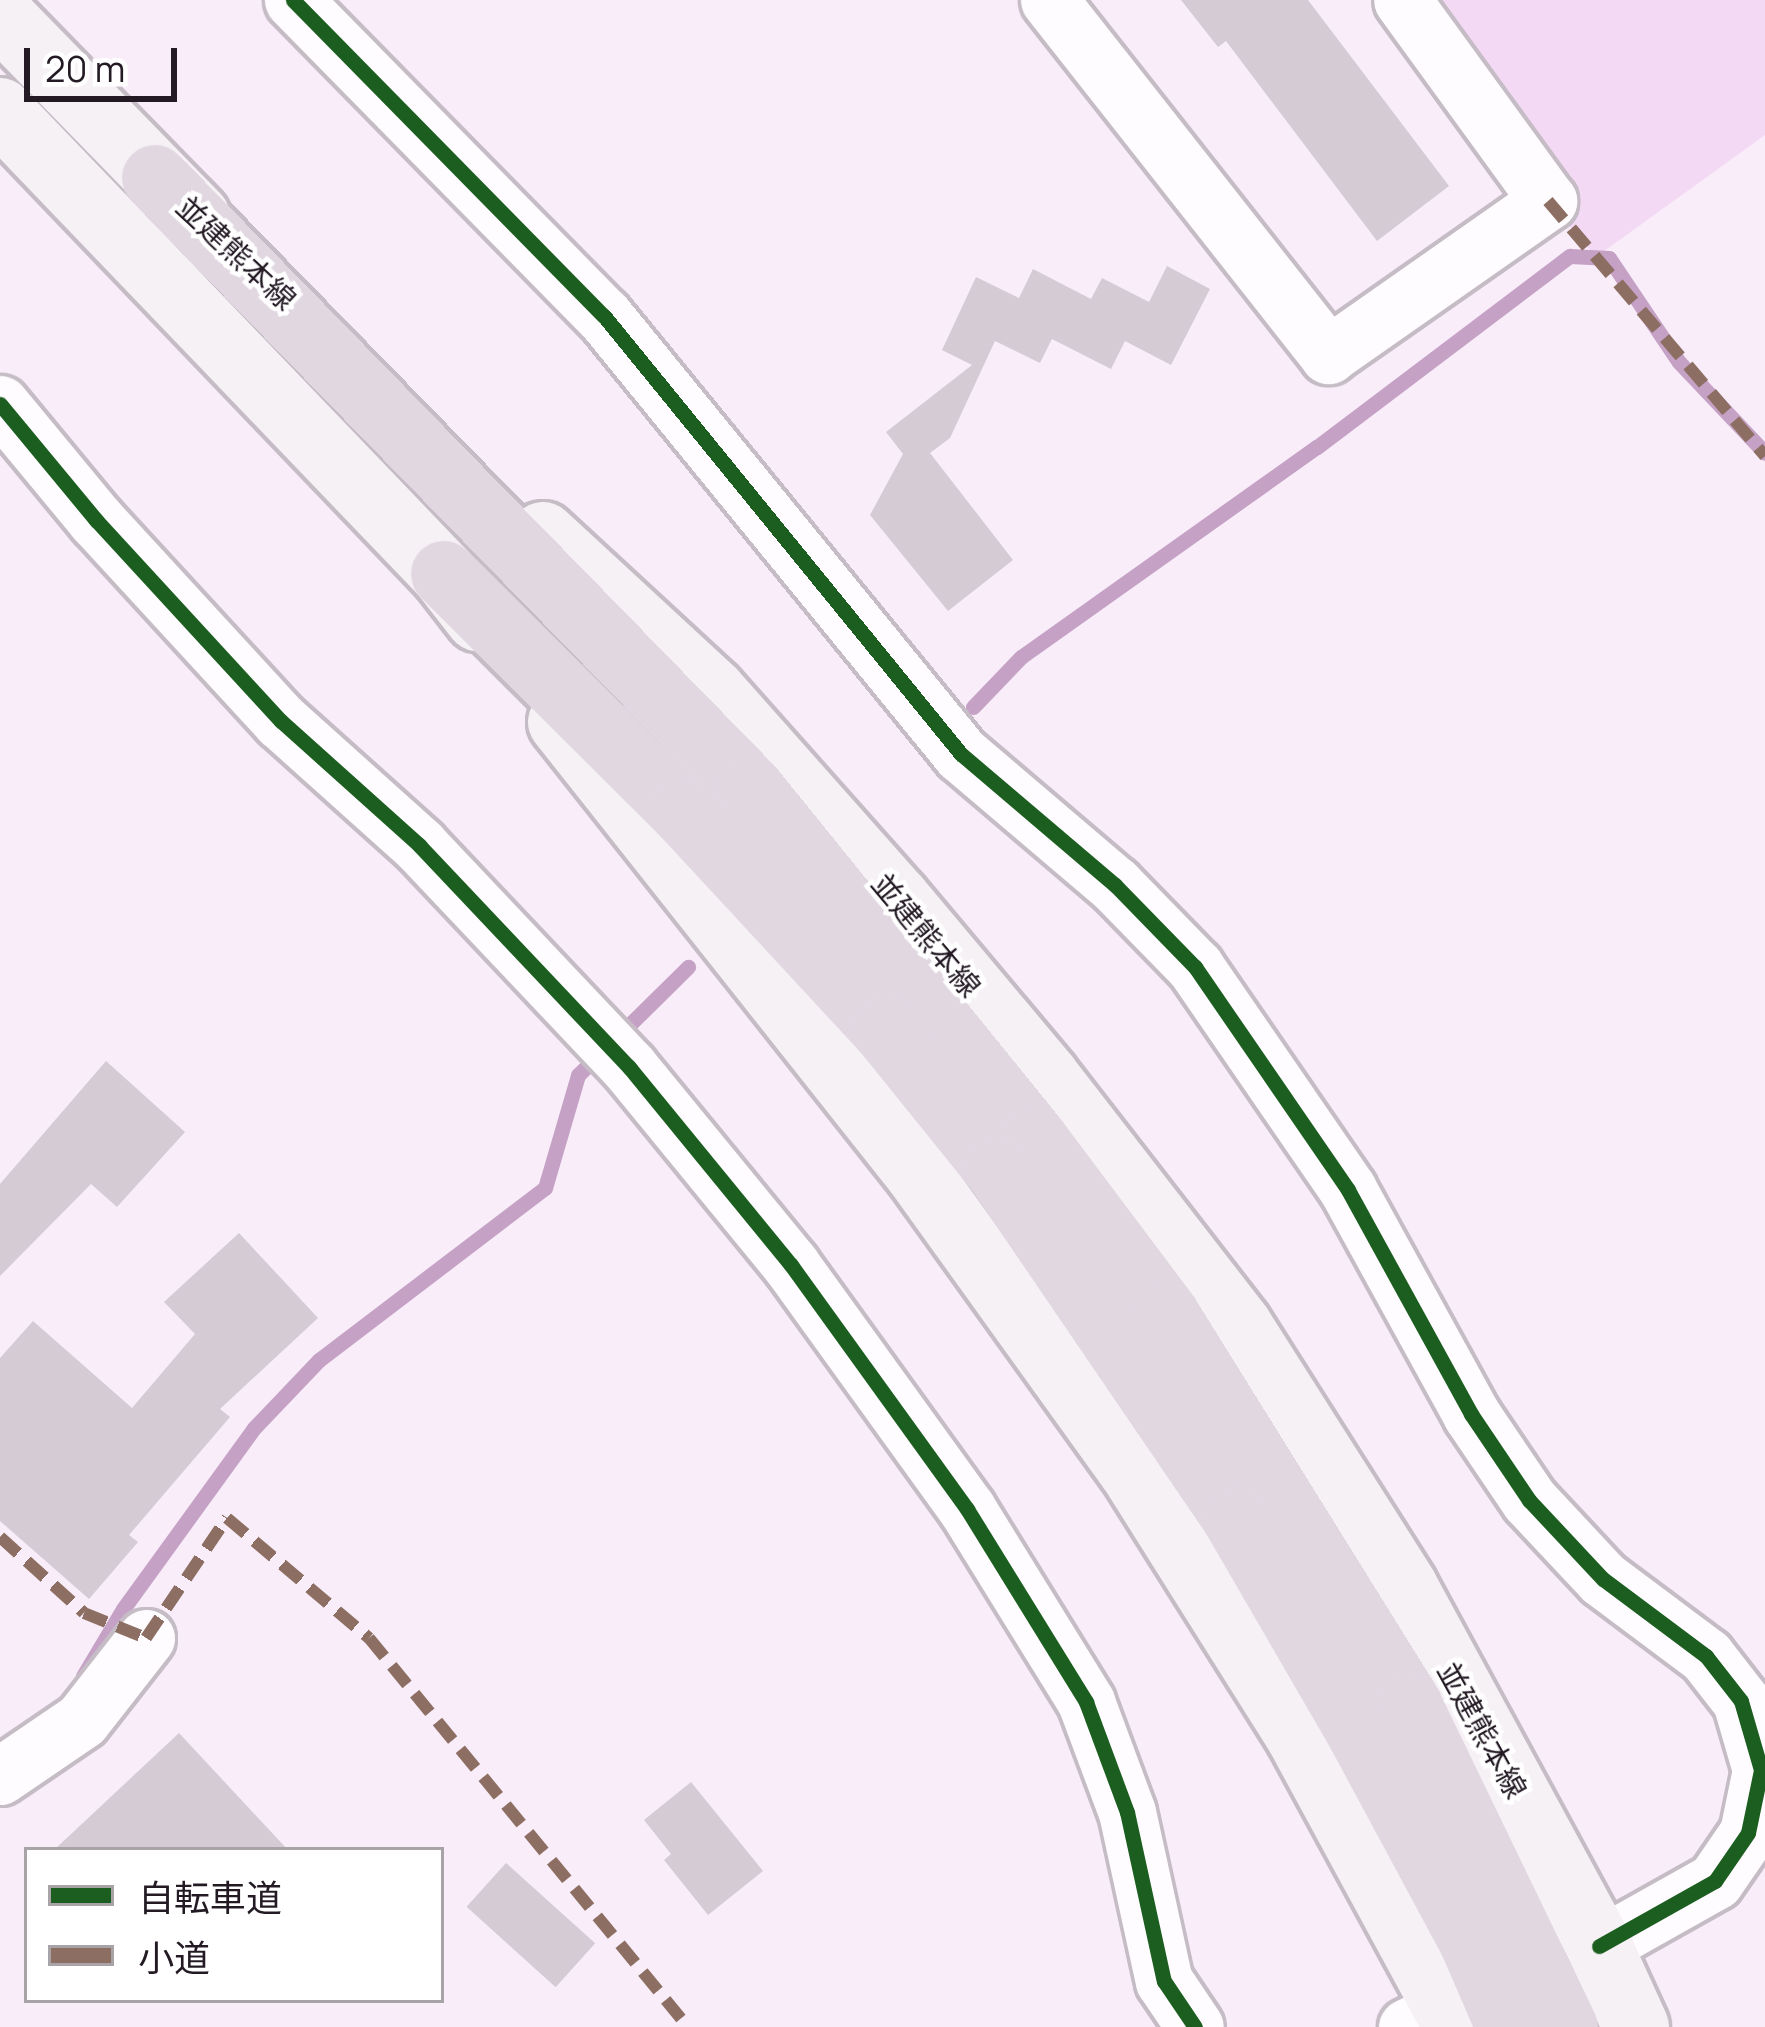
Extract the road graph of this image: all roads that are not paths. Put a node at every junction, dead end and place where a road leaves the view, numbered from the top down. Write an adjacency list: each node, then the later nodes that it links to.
1 (293, 0): 12 (street)
2 (1049, 0): 3 (street)
3 (1402, 0)
4 (0, 15): 6 (main road, 並建熊本線)
5 (0, 111): 8 (main road)
6 (155, 178): 10 (highway); 12 (main road, 並建熊本線)
7 (0, 404): 14 (street)
8 (444, 574): 10 (highway); 13 (main road)
9 (146, 1638): 11 (street)
10 (1385, 1721): 15 (highway); 16 (highway)
11 (0, 1776)
12 (1599, 1946): 17 (main road, 並建熊本線)
13 (1437, 2020)
14 (1195, 2027)
15 (1509, 2027)
16 (1564, 2027)
17 (1636, 2027)

